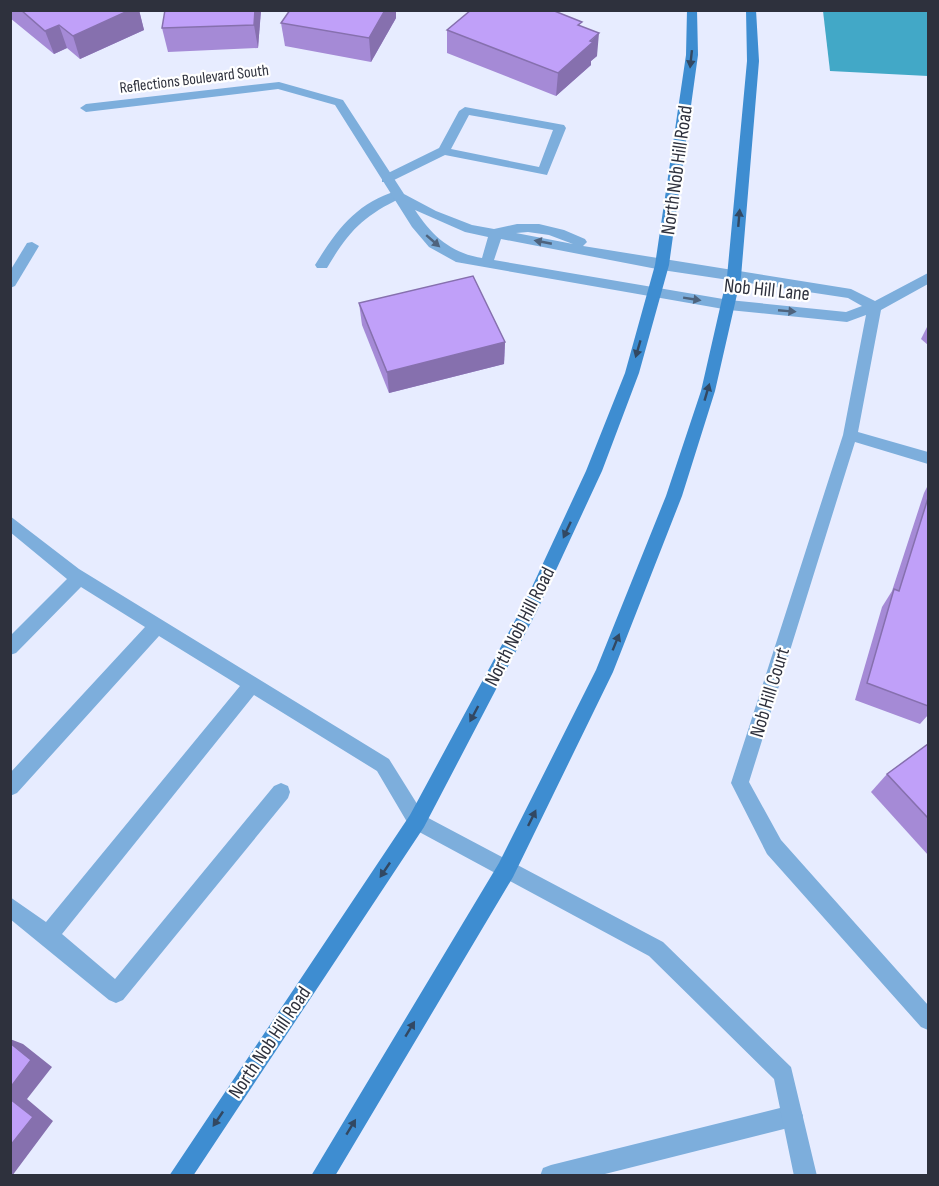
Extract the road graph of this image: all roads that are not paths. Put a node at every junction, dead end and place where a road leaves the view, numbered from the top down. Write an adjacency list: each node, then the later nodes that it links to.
1 (692, 10): 11 (main road, North Nob Hill Road, one-way to 11)
2 (751, 10): 12 (main road, one-way to 2)
3 (86, 108): 5 (street, Reflections Boulevard South)
4 (444, 151): 4 (street); 5 (street)
5 (386, 179): 6 (street, Reflections Boulevard South)
6 (397, 195): 7 (street, Reflections Boulevard South); 9 (street, Reflections Boulevard South, one-way to 9); 10 (street)
7 (496, 234): 9 (street); 11 (street, Reflections Boulevard South, one-way to 7)
8 (32, 246): 14 (street)
9 (487, 263): 15 (street, Reflections Boulevard South)
10 (322, 265)
11 (662, 265): 12 (street, Nob Hill Lane); 15 (main road, North Nob Hill Road)
12 (734, 277): 16 (main road); 17 (street, Nob Hill Lane)
13 (928, 278): 17 (street, Nob Hill Lane)
14 (10, 283)
15 (654, 293): 16 (street, Nob Hill Lane, one-way to 16); 27 (main road, North Nob Hill Road, one-way to 27)
16 (729, 305): 17 (street, Nob Hill Lane, one-way to 17); 28 (main road, one-way to 16)
17 (875, 307): 18 (street, Nob Hill Court)
18 (850, 435): 19 (street); 31 (street, Nob Hill Court)
19 (928, 458)
20 (10, 522): 21 (street)
21 (79, 578): 22 (street); 23 (street)
22 (157, 626): 24 (street); 25 (street)
23 (10, 648)
24 (252, 685): 27 (street); 30 (street)
25 (10, 787)
26 (281, 792): 30 (street)
27 (417, 821): 28 (street); 33 (main road, North Nob Hill Road, one-way to 33)
28 (506, 870): 32 (street); 34 (main road, one-way to 28)
29 (10, 907): 30 (street)
30 (48, 935)
31 (928, 1020)
32 (792, 1116): 35 (street); 36 (street)
33 (180, 1176)
34 (322, 1176)
35 (551, 1176)
36 (806, 1176)

